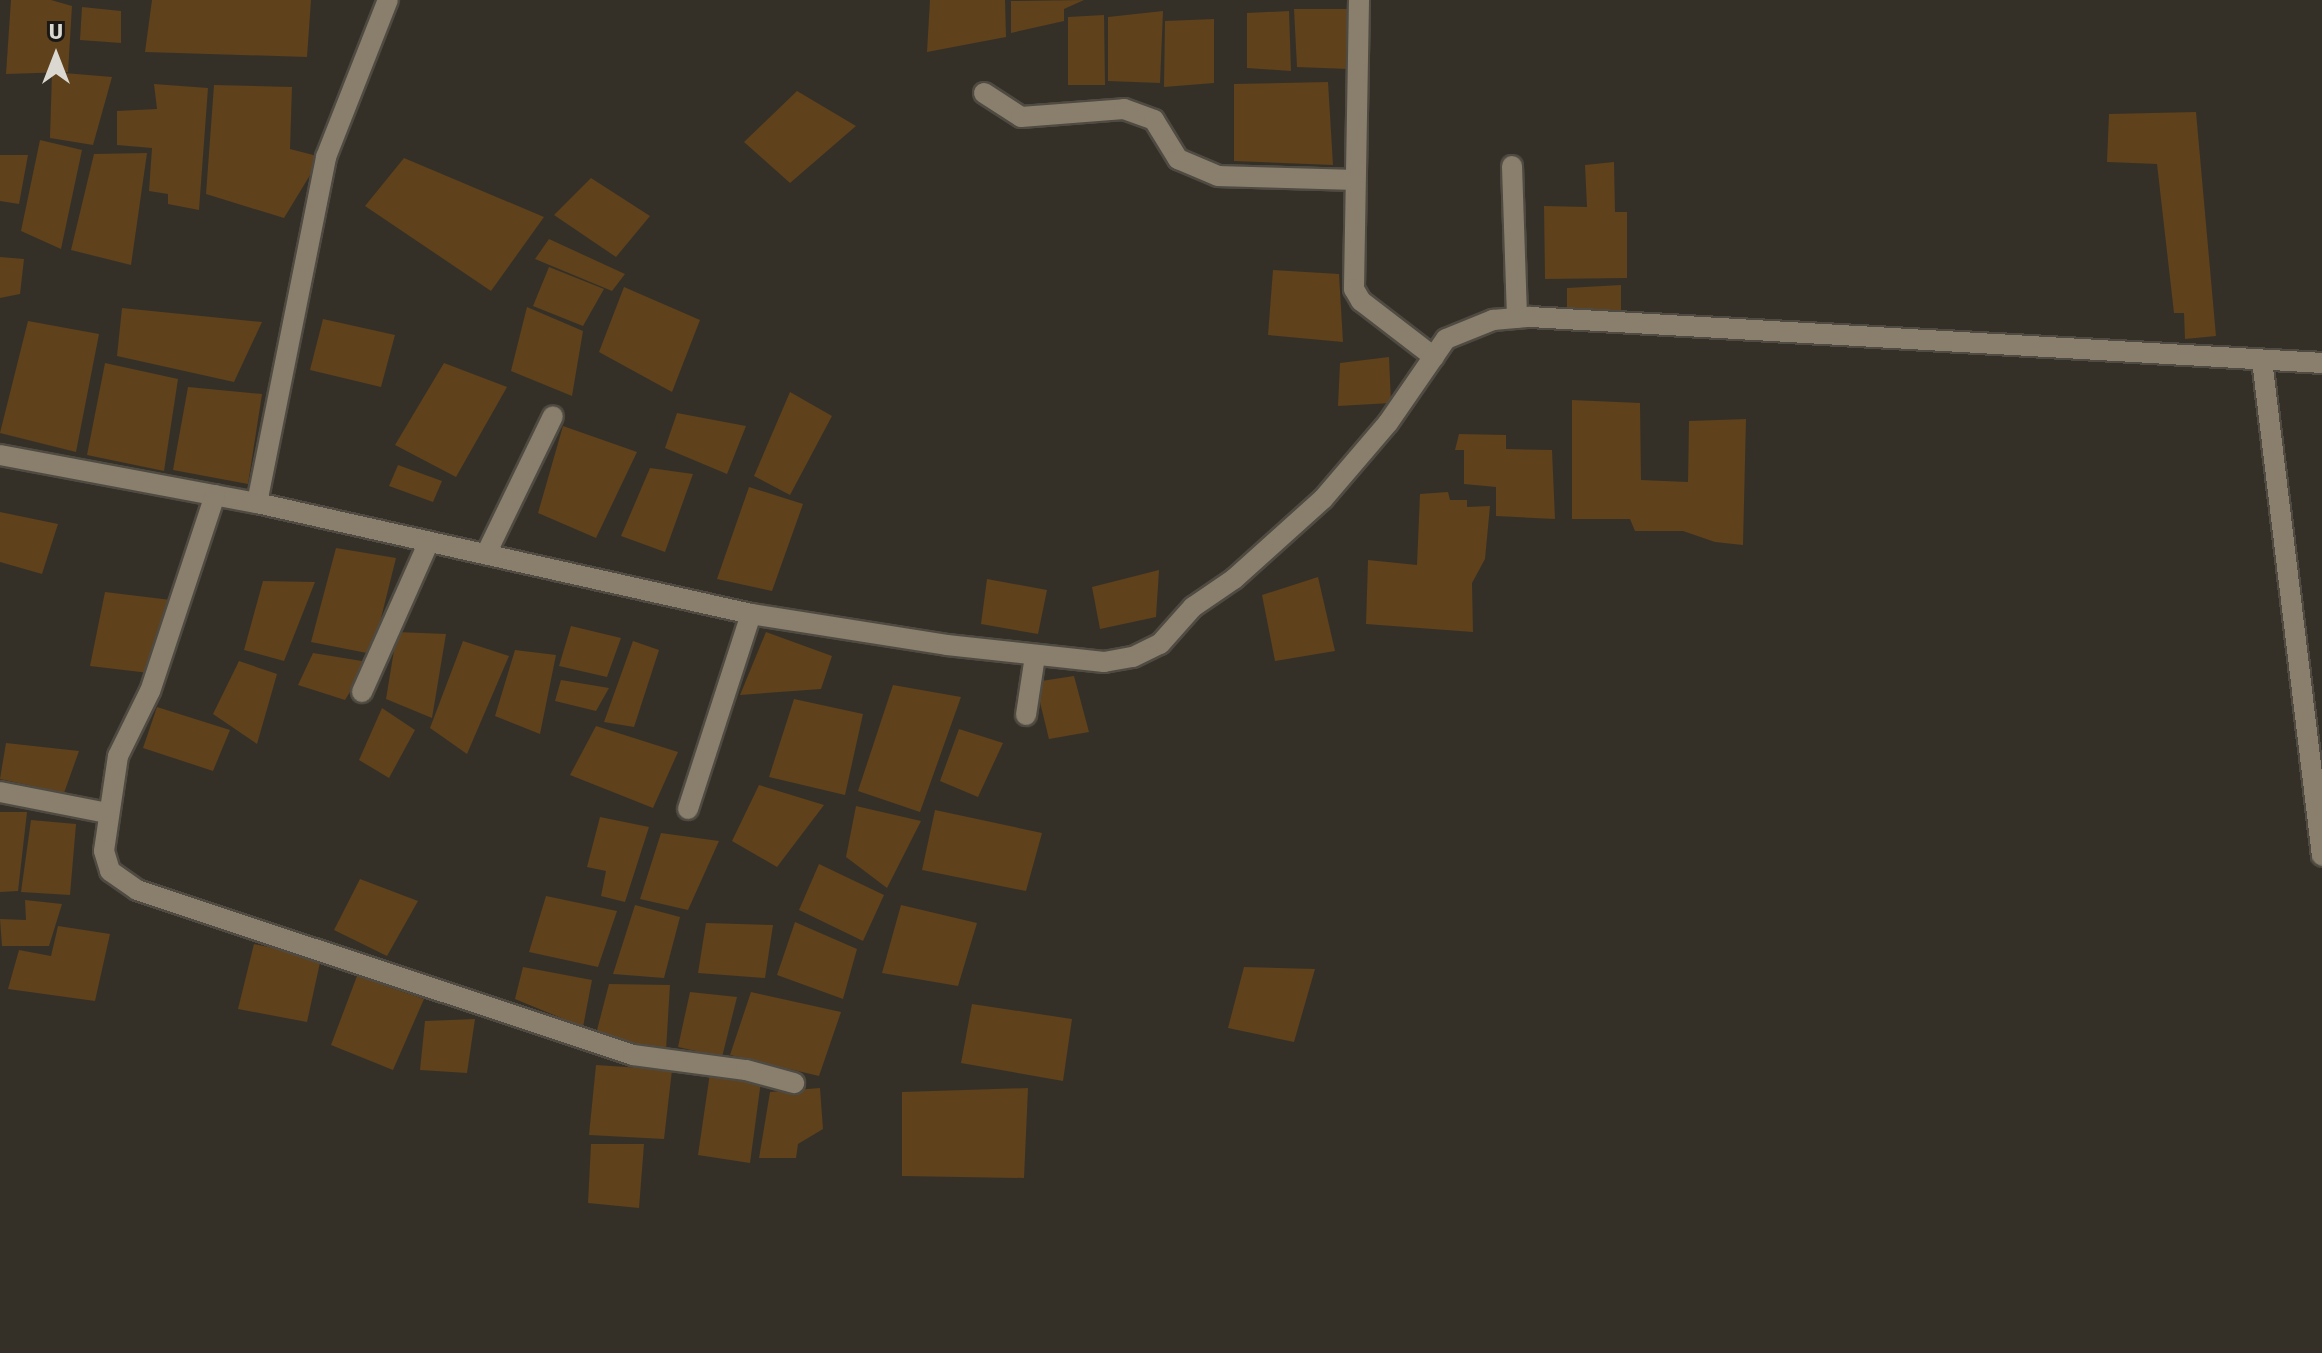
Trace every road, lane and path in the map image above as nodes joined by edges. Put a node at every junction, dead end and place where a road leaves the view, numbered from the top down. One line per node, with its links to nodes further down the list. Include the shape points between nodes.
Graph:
1 (388, 0): 13 (street, via 326,157)
2 (1359, 0): 5 (street)
3 (984, 93): 5 (street, via 1021,117 1124,109 1154,120 1178,159 1218,176)
4 (1512, 166): 6 (street)
5 (1355, 180): 7 (street, via 1354,289 1361,301)
6 (1517, 318): 7 (street, via 1461,329); 8 (street)
7 (1434, 357): 17 (street, via 1388,423 1323,499 1234,579 1193,607 1160,644 1133,657 1104,662)
8 (2262, 360): 9 (street); 23 (street)
9 (2322, 363)
10 (553, 416): 15 (street)
11 (0, 455): 12 (street)
12 (215, 495): 13 (street); 22 (street, via 150,691 118,756)
13 (257, 503): 14 (street)
14 (428, 544): 15 (street); 18 (street)
15 (486, 554): 16 (street)
16 (751, 614): 17 (street); 21 (street)
17 (1035, 656): 19 (street)
18 (362, 692)
19 (1026, 715)
20 (0, 792): 22 (street)
21 (688, 809)
22 (107, 813): 24 (street, via 104,851 110,871 137,890 633,1055 746,1070)
23 (2322, 855)
24 (794, 1083)

